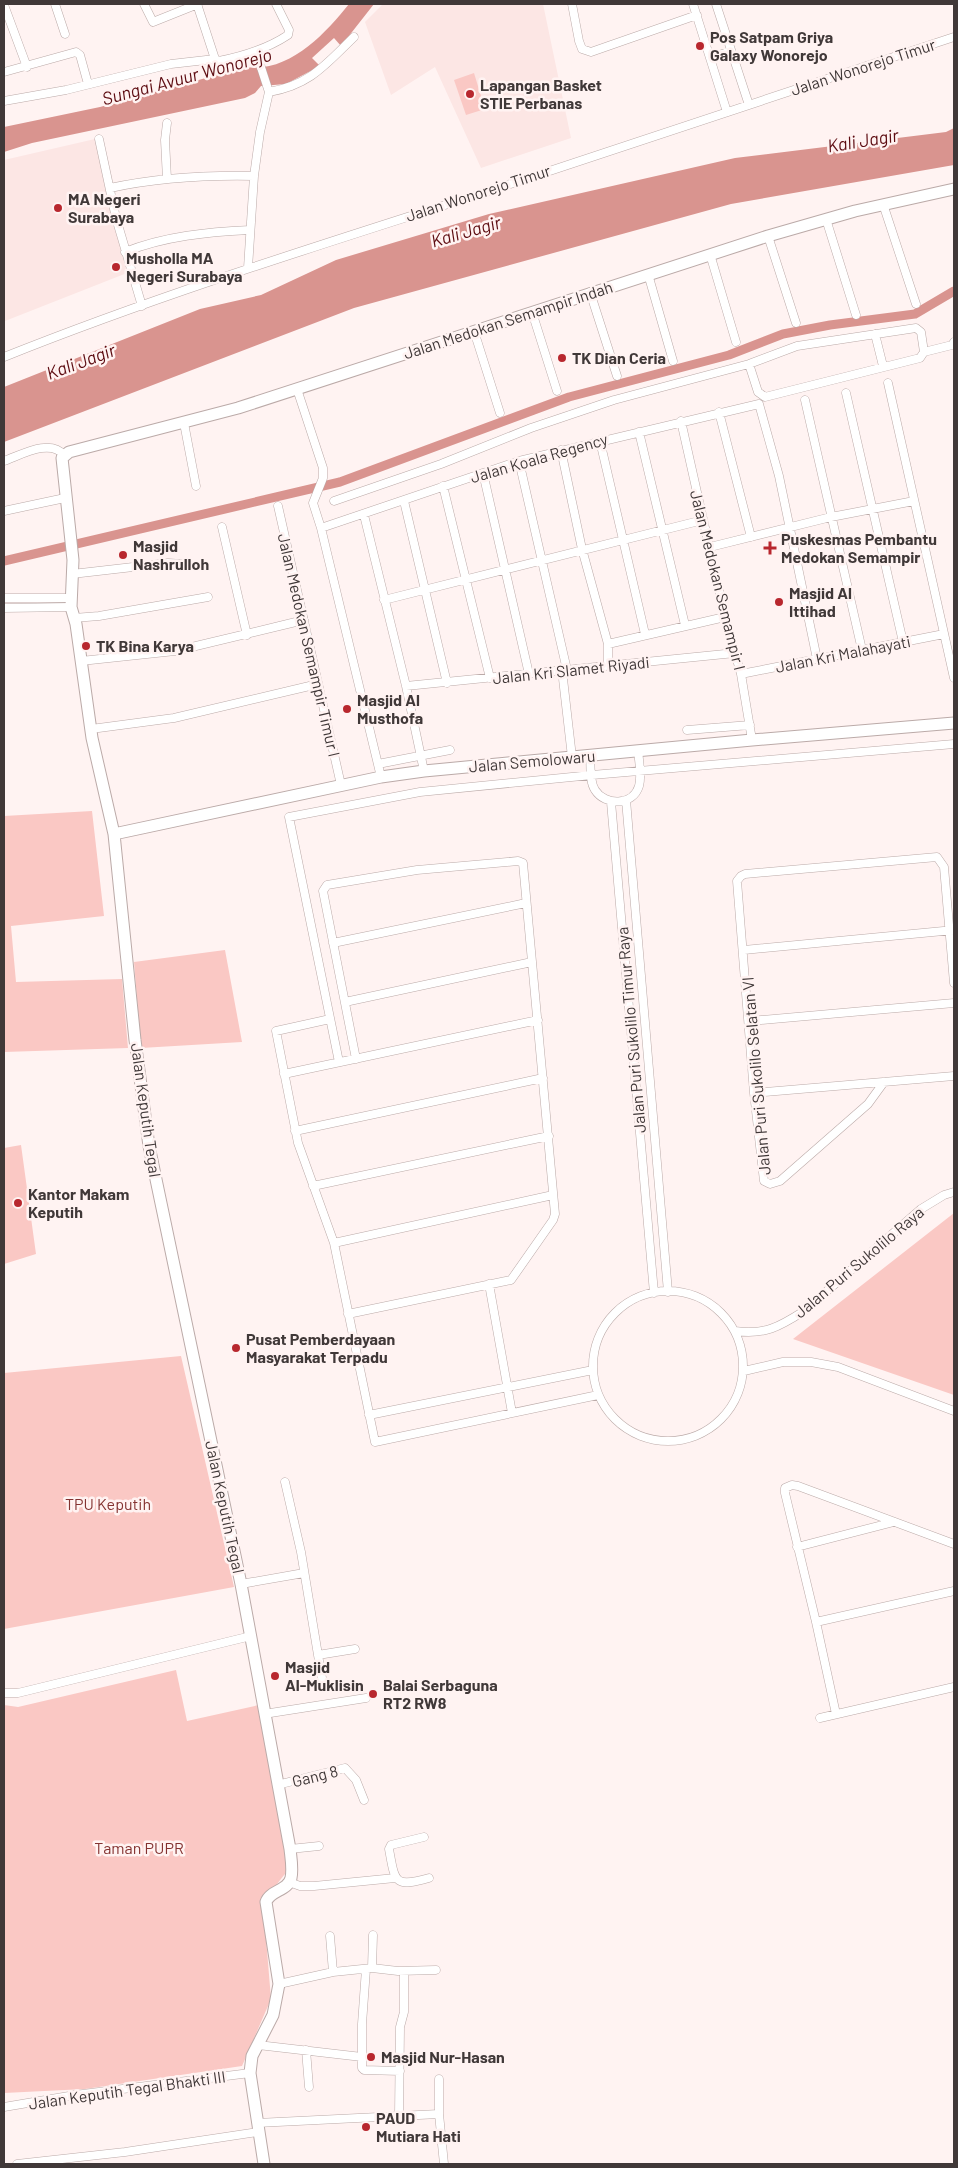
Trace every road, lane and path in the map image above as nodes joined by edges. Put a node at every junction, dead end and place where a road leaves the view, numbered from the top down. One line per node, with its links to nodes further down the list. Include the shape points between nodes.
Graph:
1 (56, 4): 10 (street)
2 (144, 4): 3 (street, via 152,22)
3 (198, 4): 16 (street)
4 (276, 4): 14 (street, via 289,33 279,42)
5 (572, 4): 9 (street, via 582,49 592,52)
6 (693, 4): 9 (street)
7 (718, 4): 13 (street)
8 (4, 5): 17 (street)
9 (696, 15): 15 (street)
10 (65, 34)
11 (354, 37): 20 (street, via 318,72 299,84)
12 (954, 37): 22 (street, Jalan Wonorejo Timur)
13 (731, 51): 15 (street); 22 (street)
14 (256, 52): 16 (street); 20 (street)
15 (710, 58): 23 (street)
16 (216, 60): 19 (street, via 171,64)
17 (27, 67): 18 (street); 19 (street, via 76,52 80,55)
18 (4, 72)
19 (88, 84): 21 (street)
20 (269, 89): 26 (street)
21 (4, 101)
22 (749, 105): 23 (street, Jalan Wonorejo Timur)
23 (727, 112): 36 (street, Jalan Wonorejo Timur)
24 (166, 122): 27 (street)
25 (99, 139): 28 (street)
26 (254, 176): 27 (street); 32 (street)
27 (167, 179): 28 (street)
28 (110, 188): 34 (street)
29 (954, 189): 30 (main road, Jalan Medokan Semampir Indah)
30 (883, 204): 31 (main road, Jalan Medokan Semampir Indah); 39 (street)
31 (826, 220): 33 (main road, Jalan Medokan Semampir Indah); 42 (street)
32 (250, 230): 34 (street, via 177,237); 36 (street)
33 (768, 236): 35 (main road, Jalan Medokan Semampir Indah); 43 (street)
34 (125, 252): 40 (street)
35 (710, 254): 37 (main road, Jalan Medokan Semampir Indah); 46 (street)
36 (248, 268): 40 (street, Jalan Wonorejo Timur)
37 (648, 274): 38 (main road, Jalan Medokan Semampir Indah); 51 (street)
38 (590, 292): 41 (main road, Jalan Medokan Semampir Indah); 54 (street)
39 (916, 304)
40 (142, 306): 50 (street, Jalan Wonorejo Timur)
41 (532, 312): 44 (main road, Jalan Medokan Semampir Indah); 57 (street)
42 (856, 315)
43 (796, 323)
44 (474, 331): 56 (main road, Jalan Medokan Semampir Indah); 61 (street)
45 (875, 334): 48 (street, via 916,328 921,332); 52 (street, via 797,346); 53 (street)
46 (736, 342)
47 (953, 344): 48 (street); 49 (street)
48 (924, 354): 53 (street)
49 (954, 354)
50 (4, 357)
51 (674, 361)
52 (749, 364): 53 (street, via 758,392 765,397); 75 (street, via 614,400)
53 (883, 366)
54 (617, 376)
55 (888, 383): 74 (street)
56 (297, 389): 63 (main road, Jalan Medokan Semampir Indah); 85 (street, via 323,468 323,478 314,498)
57 (557, 391)
58 (846, 392): 78 (street)
59 (805, 400): 81 (street)
60 (719, 412): 62 (street, Jalan Koala Regency); 84 (street, Jalan Koala Regency, via 760,405); 87 (street)
61 (500, 413)
62 (681, 421): 64 (street, Jalan Koala Regency); 82 (street, Jalan Medokan Semampir I)
63 (184, 423): 67 (main road, Jalan Medokan Semampir Indah); 71 (street)
64 (639, 432): 65 (street, Jalan Koala Regency); 86 (street)
65 (600, 441): 66 (street, Jalan Koala Regency); 88 (street)
66 (561, 450): 69 (street, Jalan Koala Regency); 90 (street)
67 (64, 455): 68 (street, via 58,449 46,447); 73 (main road, Jalan Keputih Tegal)
68 (4, 460)
69 (519, 461): 70 (street, Jalan Koala Regency); 91 (street)
70 (483, 473): 72 (street, Jalan Koala Regency); 93 (street)
71 (196, 486)
72 (443, 486): 76 (street, Jalan Koala Regency); 95 (street)
73 (65, 498): 79 (street); 94 (main road, Jalan Keputih Tegal)
74 (914, 500): 78 (street); 106 (street)
75 (334, 501)
76 (404, 501): 80 (street, Jalan Koala Regency); 96 (street)
77 (278, 506): 103 (street, Jalan Medokan Semampir Timur I)
78 (872, 510): 81 (street); 108 (street)
79 (4, 511)
80 (364, 514): 85 (street, Jalan Koala Regency); 99 (street)
81 (831, 518): 84 (street); 110 (street)
82 (703, 520): 86 (street); 89 (street, Jalan Medokan Semampir I)
83 (222, 527): 107 (street)
84 (789, 527): 87 (street); 112 (street)
85 (321, 528): 134 (street)
86 (662, 531): 88 (street); 104 (street)
87 (751, 537): 89 (street)
88 (622, 540): 90 (street); 105 (street)
89 (710, 547): 102 (street, Jalan Medokan Semampir I)
90 (582, 549): 91 (street); 109 (street)
91 (543, 560): 93 (street); 115 (street)
92 (183, 564): 94 (street)
93 (505, 569): 95 (street); 116 (street)
94 (72, 574): 101 (main road, Jalan Keputih Tegal)
95 (465, 578): 96 (street); 118 (street)
96 (424, 590): 99 (street); 120 (street)
97 (208, 597): 101 (street, via 99,616)
98 (4, 598): 101 (street)
99 (384, 600): 122 (street)
100 (4, 608): 101 (street)
101 (72, 608): 113 (main road, Jalan Keputih Tegal)
102 (725, 617): 104 (street); 111 (street, Jalan Medokan Semampir I)
103 (304, 620): 107 (street); 121 (street, Jalan Medokan Semampir Timur I)
104 (685, 625): 105 (street)
105 (645, 634): 109 (street)
106 (944, 634): 108 (street, Jalan Kri Malahayati); 119 (street)
107 (247, 635): 113 (street, via 175,651)
108 (902, 642): 110 (street, Jalan Kri Malahayati)
109 (608, 644): 114 (street)
110 (862, 650): 112 (street, Jalan Kri Malahayati)
111 (736, 653): 114 (street, Jalan Kri Slamet Riyadi); 117 (street, Jalan Medokan Semampir I)
112 (817, 659): 117 (street, Jalan Kri Malahayati)
113 (81, 661): 125 (main road, Jalan Keputih Tegal)
114 (608, 665): 115 (street, Jalan Kri Slamet Riyadi)
115 (565, 670): 116 (street, Jalan Kri Slamet Riyadi); 132 (street)
116 (530, 674): 118 (street, Jalan Kri Slamet Riyadi)
117 (741, 674): 124 (street, Jalan Medokan Semampir I)
118 (490, 678): 120 (street, Jalan Kri Slamet Riyadi)
119 (954, 678)
120 (447, 683): 122 (street, Jalan Kri Slamet Riyadi)
121 (318, 684): 125 (street, via 174,718); 139 (street, Jalan Medokan Semampir Timur I)
122 (406, 686): 131 (street)
123 (954, 723): 127 (main road, Jalan Semolowaru)
124 (750, 725): 126 (street); 127 (street, Jalan Medokan Semampir I)
125 (91, 729): 142 (main road, Jalan Keputih Tegal)
126 (687, 730)
127 (752, 740): 130 (main road, Jalan Semolowaru)
128 (954, 744): 135 (street)
129 (450, 750): 131 (street)
130 (638, 754): 133 (main road, Jalan Semolowaru); 135 (street)
131 (421, 755): 134 (street); 136 (street)
132 (572, 757): 133 (main road, Jalan Semolowaru); 136 (main road, Jalan Semolowaru)
133 (590, 757): 137 (street)
134 (378, 764): 138 (street)
135 (639, 770): 137 (street); 140 (street, via 639,787)
136 (424, 771): 138 (main road, Jalan Semolowaru)
137 (591, 774): 141 (street, via 595,790); 151 (street, via 420,792 289,817)
138 (381, 777): 139 (main road, Jalan Semolowaru)
139 (341, 785): 142 (main road, Jalan Semolowaru)
140 (626, 800): 141 (street); 155 (street, Jalan Puri Sukolilo Timur Raya)
141 (611, 802): 154 (street, Jalan Puri Sukolilo Timur Raya)
142 (114, 834): 186 (main road, Jalan Keputih Tegal, via 148,1142)
143 (526, 903): 145 (street); 145 (street, via 523,863 518,861 418,870 327,885 323,891); 147 (street)
144 (952, 930): 146 (street); 146 (street, Jalan Puri Sukolilo Selatan VI, via 944,867 938,857 745,874 737,882); 148 (street)
145 (333, 943): 149 (street)
146 (744, 950): 153 (street, Jalan Puri Sukolilo Selatan VI)
147 (532, 962): 149 (street); 152 (street)
148 (954, 983)
149 (345, 1002): 156 (street)
150 (954, 1003): 153 (street)
151 (330, 1019): 157 (street); 158 (street, via 276,1031)
152 (538, 1020): 156 (street); 160 (street)
153 (750, 1021): 162 (street, Jalan Puri Sukolilo Selatan VI)
154 (630, 1026): 155 (street); 171 (street, Jalan Puri Sukolilo Timur Raya)
155 (645, 1026): 170 (street, Jalan Puri Sukolilo Timur Raya)
156 (356, 1059): 157 (street)
157 (339, 1062): 158 (street)
158 (284, 1074): 163 (street)
159 (954, 1076): 161 (street)
160 (544, 1078): 163 (street); 164 (street)
161 (884, 1082): 162 (street); 162 (street, Jalan Puri Sukolilo Selatan VI, via 868,1104 780,1181 770,1184 763,1178)
162 (754, 1093)
163 (296, 1131): 165 (street)
164 (549, 1136): 165 (street); 167 (street)
165 (314, 1186): 168 (street)
166 (954, 1192): 173 (street, Jalan Puri Sukolilo Raya, via 921,1209 804,1311 785,1323 765,1332)
167 (553, 1195): 168 (street); 169 (street, via 554,1220 511,1280)
168 (334, 1243): 172 (street)
169 (489, 1284): 172 (street); 176 (street)
170 (668, 1292): 171 (street); 173 (street, via 688,1294 707,1302)
171 (654, 1293): 174 (street, via 629,1303 609,1321 597,1344)
172 (348, 1314): 180 (street)
173 (734, 1330): 175 (street, via 742,1350)
174 (593, 1370): 176 (street); 177 (street)
175 (744, 1371): 177 (street, via 734,1403 724,1417 697,1436 680,1440 655,1440 631,1432 606,1410); 178 (street, via 783,1362 829,1365)
176 (507, 1388): 179 (street); 180 (street)
177 (598, 1395): 179 (street)
178 (954, 1411)
179 (512, 1413): 180 (street, via 375,1442)
180 (369, 1415)
181 (285, 1482): 185 (street)
182 (894, 1522): 183 (street); 184 (street); 184 (street, via 798,1486 787,1487)
183 (954, 1544)
184 (797, 1547): 188 (street)
185 (304, 1573): 186 (street); 191 (street)
186 (241, 1584): 189 (main road, Jalan Keputih Tegal)
187 (954, 1591): 188 (street)
188 (816, 1622): 197 (street)
189 (251, 1636): 194 (street); 196 (main road, Jalan Keputih Tegal)
190 (355, 1649): 191 (street)
191 (318, 1655): 192 (street)
192 (322, 1678)
193 (954, 1687): 197 (street)
194 (4, 1694)
195 (366, 1698): 196 (street)
196 (264, 1714): 199 (main road, Jalan Keputih Tegal)
197 (836, 1714): 198 (street)
198 (820, 1718)
199 (277, 1785): 200 (street, Gang 8, via 345,1768 356,1780); 203 (main road, Jalan Keputih Tegal)
200 (364, 1800)
201 (424, 1837): 204 (street, via 389,1847)
202 (318, 1846): 203 (street)
203 (290, 1849): 206 (main road, Jalan Keputih Tegal, via 292,1877)
204 (395, 1878): 205 (street, via 408,1884); 206 (street, via 314,1886)
205 (429, 1878)
206 (289, 1882): 213 (main road, via 266,1902)
207 (373, 1935): 209 (street)
208 (330, 1936): 212 (street)
209 (369, 1968): 211 (street); 212 (street); 216 (street, via 362,2010)
210 (436, 1970): 211 (street)
211 (404, 1971): 217 (street)
212 (333, 1972): 213 (street)
213 (279, 1984): 214 (main road, via 273,2015)
214 (258, 2045): 215 (street); 218 (main road, via 252,2056)
215 (306, 2050): 216 (street); 220 (street)
216 (362, 2057): 217 (street, via 364,2070)
217 (400, 2071): 223 (street)
218 (250, 2073): 221 (street, Jalan Keputih Tegal Bhakti III, via 75,2095); 224 (main road)
219 (439, 2079): 222 (street)
220 (309, 2087)
221 (4, 2108)
222 (439, 2114): 223 (street); 227 (street)
223 (399, 2117): 224 (street)
224 (258, 2128): 225 (street, via 125,2152); 226 (main road)
225 (17, 2164)
226 (264, 2164)
227 (444, 2164)

